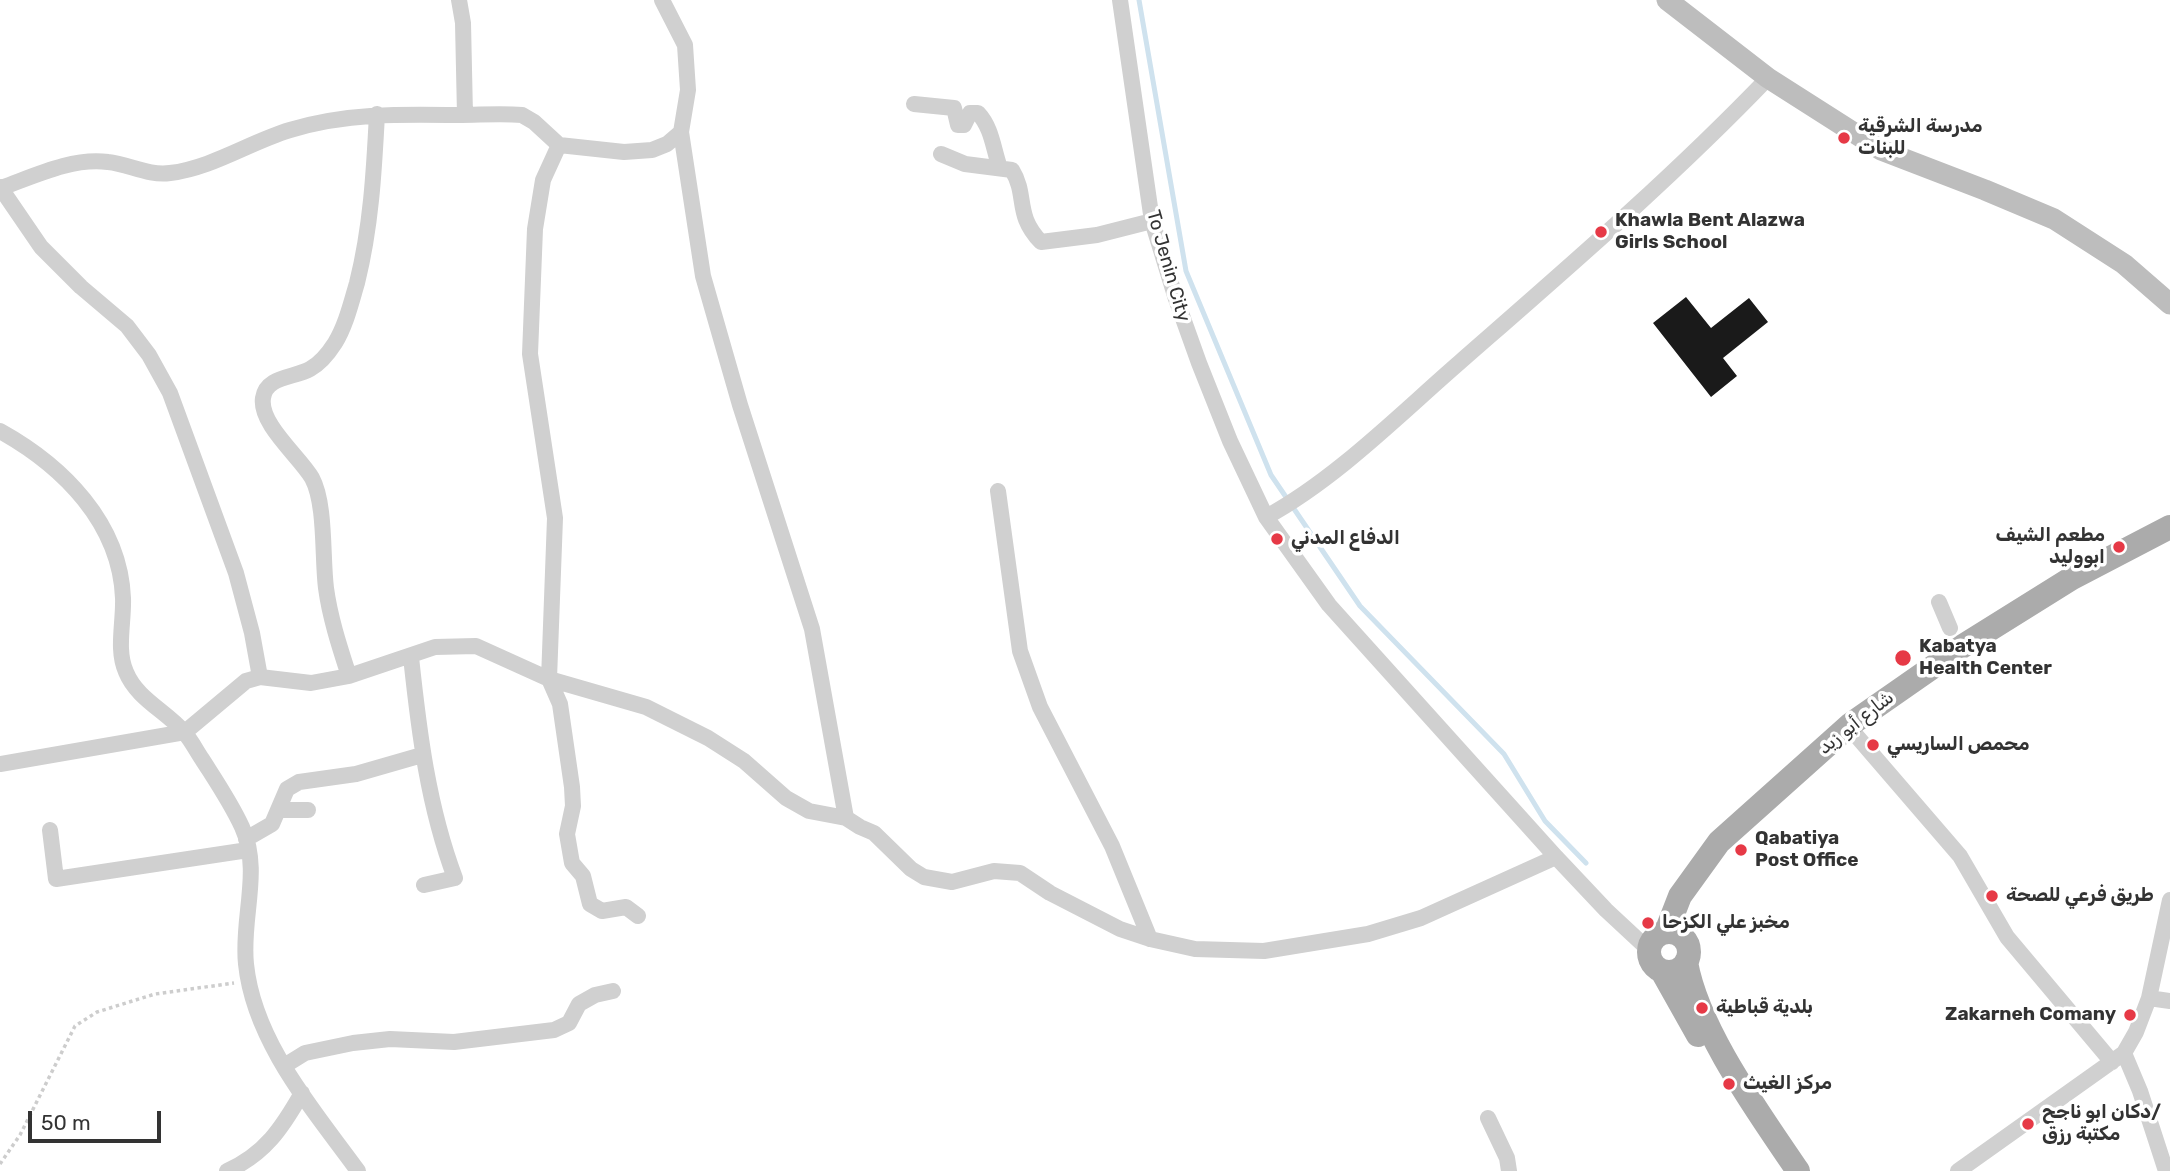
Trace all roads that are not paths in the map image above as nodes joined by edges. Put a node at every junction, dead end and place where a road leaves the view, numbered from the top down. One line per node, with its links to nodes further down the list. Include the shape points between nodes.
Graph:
1 (459, 0): 8 (street)
2 (662, 0): 9 (street, via 685,45 688,90)
3 (1120, 0): 14 (street, To Jenin City)
4 (1667, 0): 5 (street)
5 (1768, 78): 15 (street, via 1881,150 2053,219 2124,264); 18 (street, via 1699,149 1378,434 1298,500)
6 (914, 104): 12 (street, via 954,108 958,125 964,125 970,113 978,113 989,125)
7 (377, 114): 8 (street); 13 (street, via 288,131 190,170 148,173 109,162 87,162); 23 (street, via 366,245 350,309 326,357 309,370 276,380 262,401 265,415 313,479 321,505 327,592)
8 (465, 115): 10 (street, via 522,115)
9 (681, 132): 10 (street, via 652,150 624,152); 32 (street, via 703,276 812,629)
10 (559, 145): 25 (street, via 543,180 535,229 530,354 555,518)
11 (941, 154): 12 (street, via 965,164)
12 (1000, 168): 14 (street, via 1012,170 1017,178 1023,217 1041,242 1097,235)
13 (0, 187): 24 (street, via 41,247 127,326 170,393 236,573)
14 (1152, 221): 18 (street, To Jenin City, via 1199,363)
15 (2170, 304)
16 (0, 431): 27 (street, via 70,484 106,530 121,574 125,671 148,701)
17 (998, 491): 40 (street, via 1020,651 1040,706 1112,846)
18 (1266, 517): 35 (street, To Jenin City, via 1329,605)
19 (2170, 527): 26 (main road, شارع أبو زيد, via 2072,578)
20 (1939, 602): 21 (street)
21 (1950, 628)
22 (411, 657): 23 (street); 25 (street, via 435,647 476,646); 28 (street)
23 (349, 676): 24 (street, via 311,683)
24 (260, 677): 27 (street, via 246,681)
25 (549, 680): 32 (street, via 646,707 717,743 809,811); 38 (street, via 560,704 572,788 567,834 572,863 583,877 590,904 602,911 626,907)
26 (1848, 726): 39 (main road, شارع أبو زيد, via 1719,842 1680,896); 47 (street, via 1961,856 2007,937)
27 (185, 733): 29 (street); 34 (street, via 231,805)
28 (422, 755): 30 (street, via 356,774 299,782 287,789); 36 (street, via 442,845 455,878)
29 (0, 764)
30 (279, 810): 31 (street); 34 (street, via 272,824)
31 (308, 810)
32 (846, 818): 40 (street, via 874,833 924,877 952,883 994,871 1020,873 1120,929)
33 (50, 830): 34 (street, via 57,879)
34 (247, 844): 48 (street, via 251,897 245,933 248,981 260,1021)
35 (1556, 857): 40 (street, via 1421,918 1368,934 1264,951 1195,949); 41 (street, To Jenin City)
36 (424, 885)
37 (2170, 900): 45 (street)
38 (638, 916)
39 (1666, 932): 41 (main road, via 1655,938); 42 (main road, via 1684,939 1689,951)
40 (1150, 939)
41 (1649, 950): 43 (main road, via 1652,963)
42 (1686, 962): 43 (main road, via 1675,972); 55 (main road, via 1703,1014)
43 (1662, 971): 54 (main road)
44 (613, 991): 48 (street, via 579,1004 569,1023 554,1030 454,1042 390,1039 353,1043 305,1053)
45 (2149, 998): 46 (street); 47 (street, via 2136,1032)
46 (2170, 1001)
47 (2118, 1057): 56 (street); 57 (street, via 2140,1091)
48 (284, 1066): 49 (street)
49 (302, 1093): 51 (street, via 265,1147); 52 (street)
50 (1488, 1118): 53 (street)
51 (227, 1171)
52 (358, 1171)
53 (1509, 1171)
54 (1783, 1171)
55 (1798, 1171)
56 (1958, 1171)
57 (2166, 1171)

